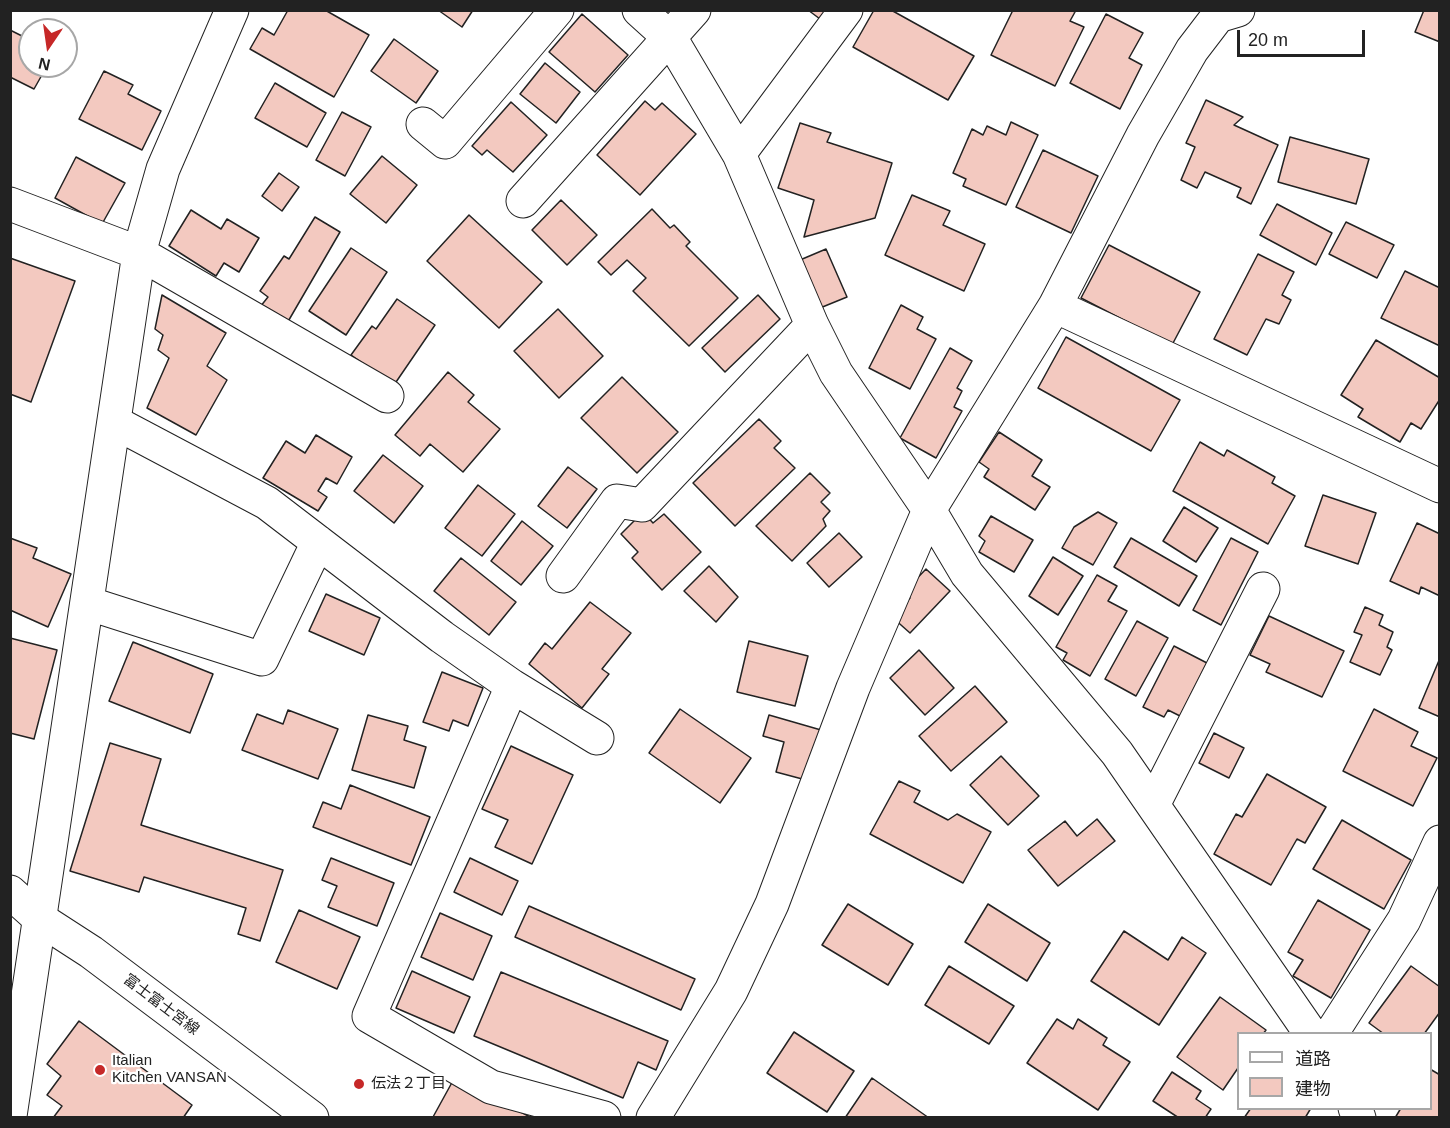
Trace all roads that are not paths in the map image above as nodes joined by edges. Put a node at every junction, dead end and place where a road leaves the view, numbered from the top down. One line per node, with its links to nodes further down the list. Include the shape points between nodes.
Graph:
1 (232, 10): 12 (street, via 163,169)
2 (557, 10): 8 (street, via 445,142)
3 (639, 10): 7 (street)
4 (694, 10): 7 (street)
5 (846, 10): 9 (street)
6 (1221, 12): 13 (street, via 1192,50 1143,135)
7 (670, 39): 9 (street); 10 (street)
8 (423, 124)
9 (739, 154): 14 (street)
10 (523, 201)
11 (10, 204): 12 (street)
12 (139, 253): 15 (street); 16 (street)
13 (1055, 306): 17 (street); 18 (street)
14 (812, 325): 18 (street, via 836,373); 20 (street, via 642,505 617,501)
15 (387, 396)
16 (114, 422): 19 (street, via 267,503); 22 (street)
17 (1429, 481)
18 (929, 510): 25 (street, via 967,574 1117,753); 34 (street, via 853,688 772,904 731,991)
19 (318, 542): 22 (street, via 262,658); 23 (street)
20 (563, 576)
21 (1263, 589): 25 (street)
22 (87, 603): 28 (street)
23 (512, 686): 24 (street); 33 (street, via 369,1016 491,1087)
24 (597, 738)
25 (1154, 805): 29 (street)
26 (1440, 842): 30 (street, via 1404,920)
27 (12, 894): 28 (street, 富士富士宮線)
28 (40, 919): 31 (street); 32 (street, 富士富士宮線, via 91,952)
29 (1310, 1032)
30 (1331, 1032)
31 (10, 1116)
32 (312, 1118)
33 (604, 1118)
34 (653, 1118)

